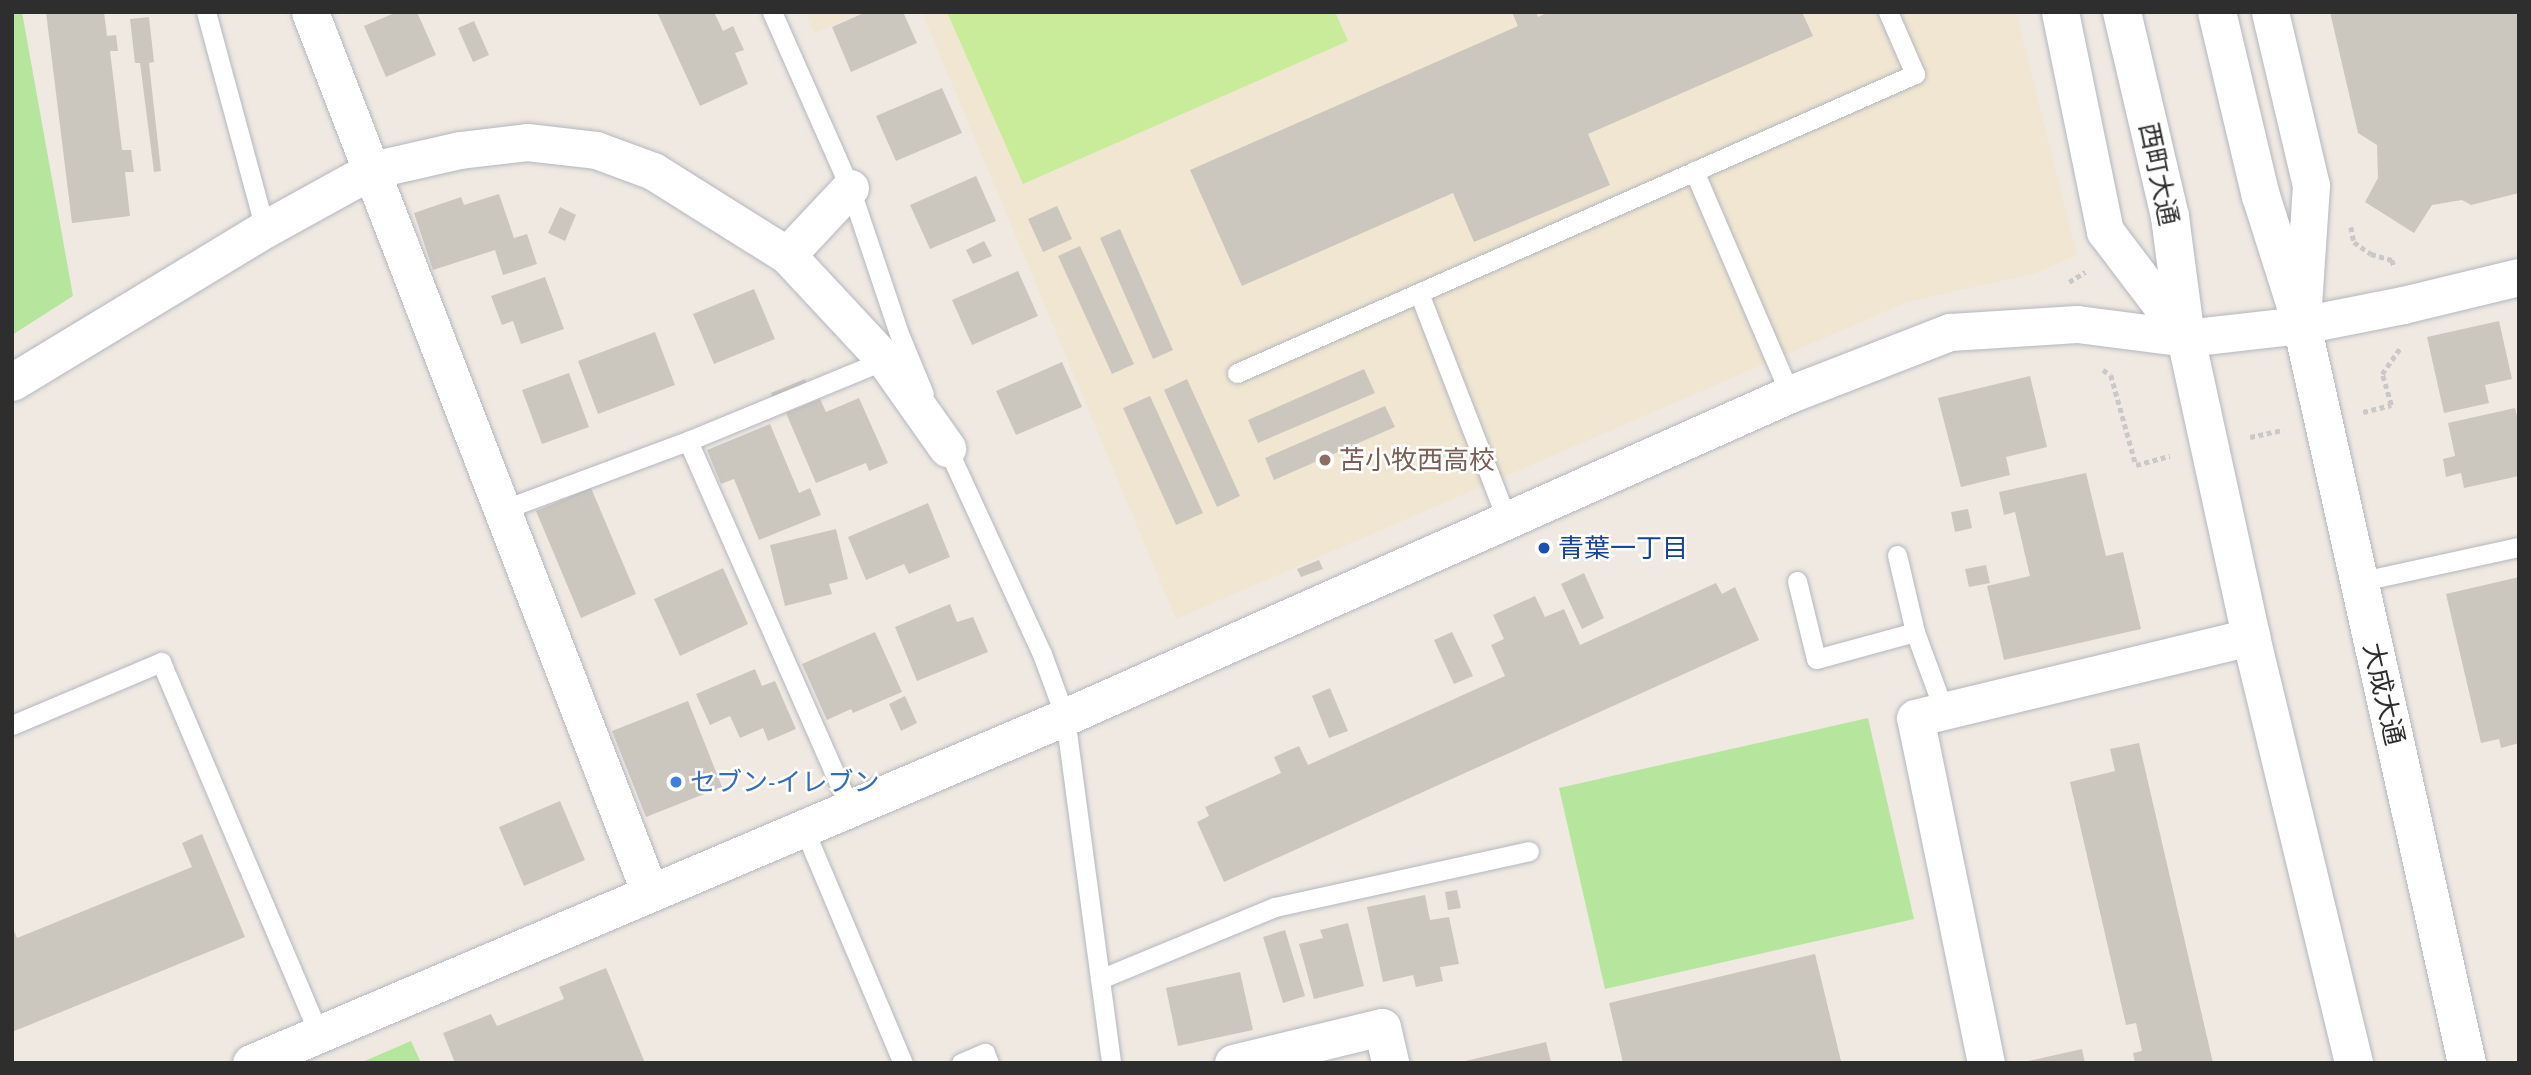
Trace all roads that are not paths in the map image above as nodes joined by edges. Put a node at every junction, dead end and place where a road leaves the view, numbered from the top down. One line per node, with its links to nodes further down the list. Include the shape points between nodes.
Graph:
1 (206, 12): 12 (lane)
2 (310, 12): 9 (street)
3 (772, 12): 11 (lane)
4 (1888, 12): 10 (lane, via 1915,74)
5 (2060, 12): 17 (street, via 2105,231)
6 (2122, 12): 17 (street, 西町大通, via 2169,217)
7 (2217, 12): 16 (street, via 2261,196)
8 (2270, 12): 16 (street, via 2311,185)
9 (372, 170): 12 (street); 13 (street, via 460,150 527,142 596,150 653,171); 24 (street)
10 (1694, 171): 15 (lane); 21 (lane)
11 (850, 188): 13 (street); 23 (lane, via 898,331)
12 (265, 229): 20 (street)
13 (787, 255): 18 (street)
14 (2519, 277): 16 (street)
15 (1419, 293): 19 (lane); 25 (lane)
16 (2302, 325): 17 (street); 29 (street, 大成大通)
17 (2186, 338): 21 (street, via 2077,324 1950,332); 31 (street)
18 (885, 360): 22 (lane); 23 (street)
19 (1237, 373)
20 (12, 382)
21 (1790, 394): 25 (street)
22 (688, 441): 24 (lane); 35 (lane)
23 (947, 448): 33 (lane, via 1042,654)
24 (502, 510): 38 (street)
25 (1508, 522): 33 (street)
26 (2519, 547): 29 (lane)
27 (1897, 555): 30 (lane)
28 (1797, 581): 30 (lane, via 1816,659)
29 (2358, 582): 50 (street, 大成大通)
30 (1915, 632): 32 (lane)
31 (2251, 636): 32 (street); 49 (street)
32 (1944, 711): 48 (street, via 1915,719)
33 (1065, 717): 35 (street); 39 (lane)
34 (12, 725): 40 (lane, via 161,662)
35 (851, 810): 36 (street)
36 (804, 829): 38 (street); 42 (lane)
37 (1529, 851): 39 (lane, via 1275,907)
38 (650, 893): 40 (street)
39 (1100, 979): 45 (lane)
40 (319, 1034): 41 (street)
41 (251, 1063)
42 (903, 1063)
43 (961, 1063): 44 (lane, via 985,1053)
44 (989, 1063)
45 (1111, 1063)
46 (1233, 1063): 47 (street, via 1382,1027)
47 (1390, 1063)
48 (1986, 1063)
49 (2354, 1063)
50 (2467, 1063)

